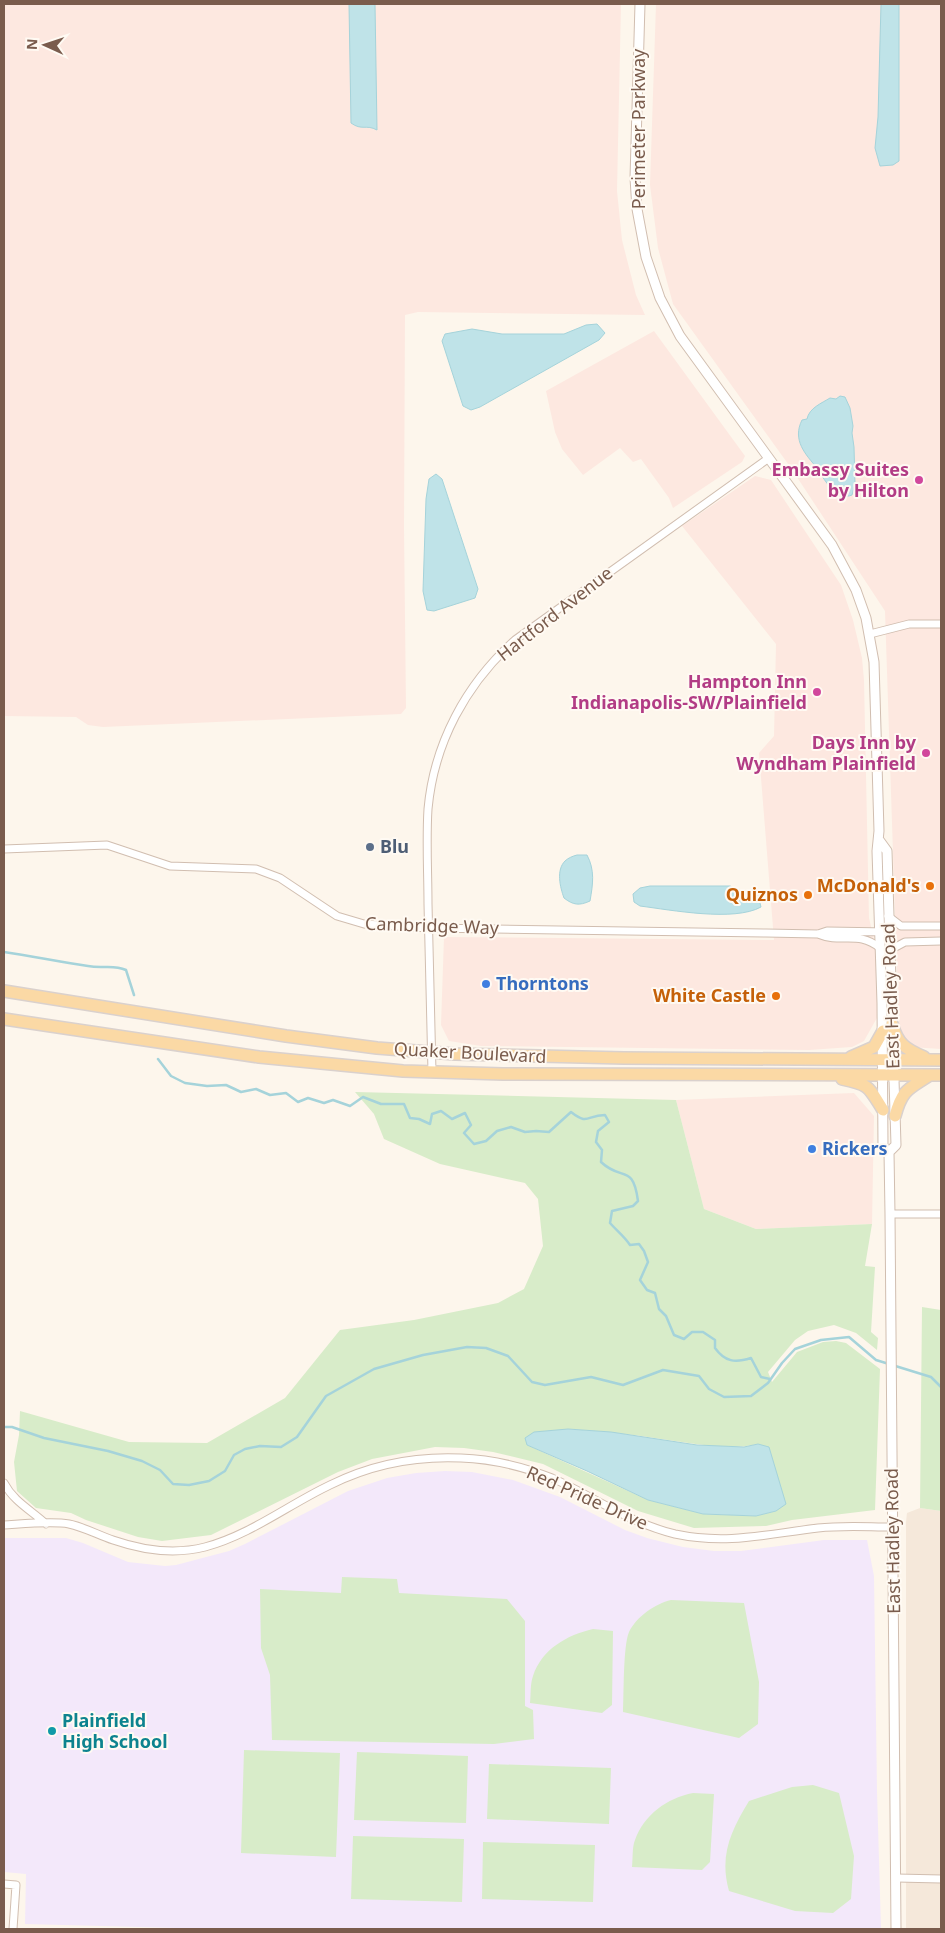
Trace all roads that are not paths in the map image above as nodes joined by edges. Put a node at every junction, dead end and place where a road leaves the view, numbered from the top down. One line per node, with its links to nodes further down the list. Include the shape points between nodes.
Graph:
1 (640, 4): 2 (street, Perimeter Parkway, via 635,178 646,257 660,298 680,336)
2 (769, 458): 4 (street, East Hadley Road, via 832,545 856,590); 9 (street, Hartford Avenue, via 515,640 475,684 447,734 433,779 428,829)
3 (941, 624): 4 (street, via 909,624)
4 (870, 634): 5 (street, East Hadley Road, via 876,695)
5 (879, 840): 7 (street, East Hadley Road, via 887,851); 10 (street, East Hadley Road, via 877,851)
6 (4, 849): 9 (street, Cambridge Way, via 107,845 170,866 256,869 280,878 345,920)
7 (888, 916): 8 (street, via 901,926); 10 (street, East Hadley Road)
8 (941, 926)
9 (429, 928): 11 (street, Cambridge Way); 18 (street, Hartford Avenue)
10 (884, 932): 11 (street, Cambridge Way, via 827,931); 13 (street, East Hadley Road); 14 (street, East Hadley Road)
11 (818, 934): 13 (street, Cambridge Way, via 827,938 866,939)
12 (941, 941): 14 (street, via 905,942)
13 (880, 948): 17 (street, East Hadley Road)
14 (890, 950): 17 (street, East Hadley Road)
15 (4, 991): 18 (main road, Quaker Boulevard, via 278,1035)
16 (4, 1020): 22 (main road, Quaker Boulevard, via 259,1058)
17 (887, 1027): 19 (main road, via 874,1047); 20 (street, East Hadley Road); 21 (main road, via 900,1044 914,1053)
18 (432, 1052): 19 (main road, Quaker Boulevard, via 535,1057); 22 (street, Hartford Avenue)
19 (846, 1059): 20 (main road, Quaker Boulevard)
20 (888, 1059): 21 (main road, Quaker Boulevard); 24 (street, East Hadley Road)
21 (936, 1060)
22 (432, 1072): 23 (main road, Quaker Boulevard)
23 (815, 1074): 24 (main road, Quaker Boulevard); 26 (main road, via 863,1084 872,1090)
24 (888, 1074): 25 (main road, Quaker Boulevard); 26 (street, East Hadley Road); 27 (street, East Hadley Road)
25 (936, 1074): 27 (main road, via 905,1091 899,1099)
26 (883, 1110): 28 (street, East Hadley Road, via 884,1147)
27 (895, 1116): 28 (street, East Hadley Road, via 896,1145)
28 (889, 1152): 29 (street, East Hadley Road)
29 (890, 1214): 30 (street); 34 (street, East Hadley Road)
30 (941, 1214)
31 (4, 1483): 32 (street, via 16,1501)
32 (46, 1524): 33 (street, Red Pride Drive); 34 (street, Red Pride Drive, via 68,1524 113,1540 163,1552 188,1550 206,1547 240,1533 355,1473 427,1458 462,1458 509,1466 550,1478 624,1516 676,1534 726,1539 818,1528)
33 (4, 1525)
34 (893, 1527): 35 (street, East Hadley Road)
35 (897, 1878): 36 (street); 39 (street, East Hadley Road)
36 (941, 1879)
37 (4, 1884): 38 (street, via 16,1885)
38 (13, 1929)
39 (896, 1929)

